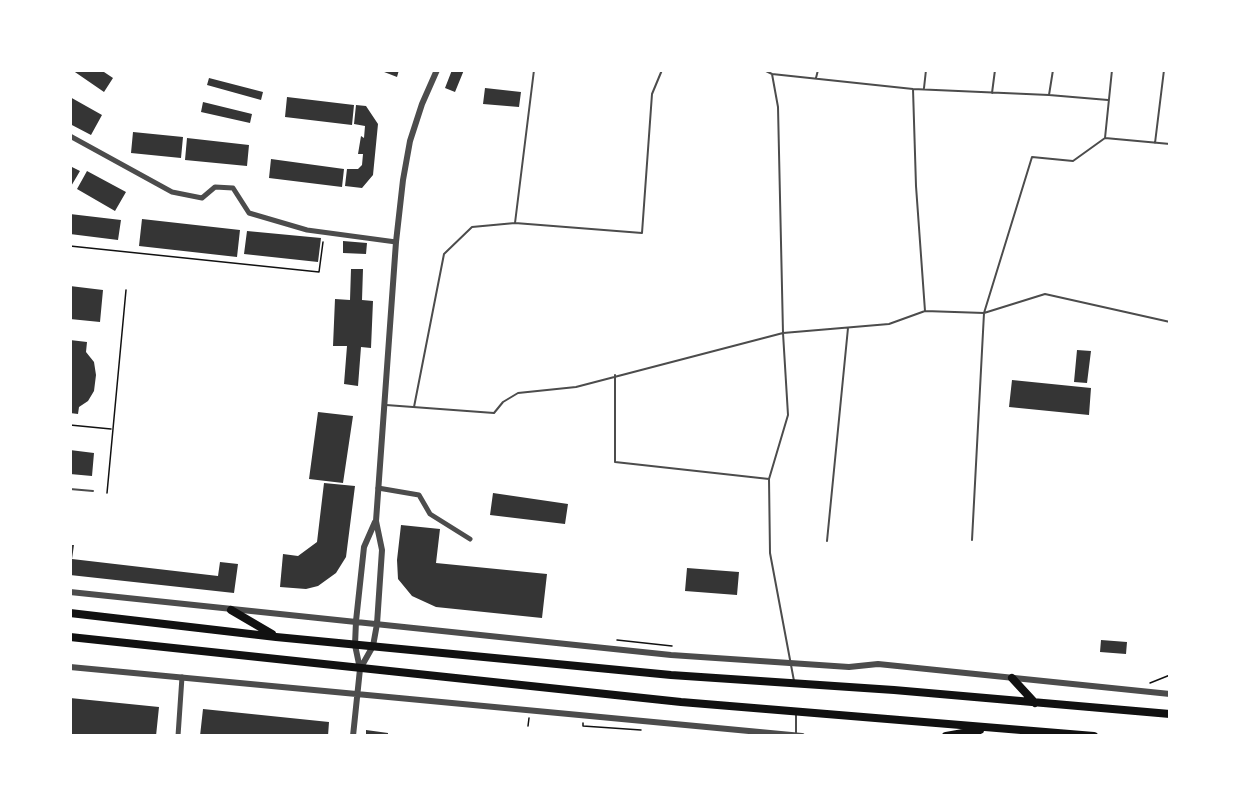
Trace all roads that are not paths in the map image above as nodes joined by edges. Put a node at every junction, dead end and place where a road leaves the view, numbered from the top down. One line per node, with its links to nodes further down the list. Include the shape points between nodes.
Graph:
1 (437, 70): 23 (street, via 410,141)
2 (534, 70): 22 (lane)
3 (662, 70): 22 (lane, via 652,94 642,233)
4 (764, 70): 11 (lane)
5 (818, 70): 12 (lane)
6 (926, 70): 13 (lane)
7 (995, 70): 15 (lane)
8 (1053, 70): 16 (lane)
9 (1112, 70): 17 (lane)
10 (1164, 70): 20 (lane)
11 (772, 74): 12 (lane); 28 (lane, via 778,107)
12 (816, 78): 14 (lane)
13 (924, 88): 14 (lane); 15 (lane)
14 (913, 89): 24 (lane)
15 (992, 93): 16 (lane)
16 (1050, 95): 17 (lane)
17 (1108, 100): 19 (lane)
18 (70, 136): 23 (street, via 172,192 202,198 214,187 233,188 249,213 323,233)
19 (1105, 138): 20 (lane); 25 (lane, via 1073,160 1032,157)
20 (1155, 143): 21 (lane)
21 (1170, 144)
22 (515, 223): 31 (lane, via 471,226 444,254)
23 (396, 242): 30 (street)
24 (925, 311): 25 (lane); 27 (lane, via 889,324)
25 (984, 313): 26 (lane, via 1045,294); 38 (lane)
26 (1170, 322)
27 (848, 328): 28 (lane); 39 (lane)
28 (783, 333): 29 (lane); 32 (lane, via 788,415)
29 (615, 375): 31 (lane, via 576,387 518,393 494,413); 32 (lane, via 615,462)
30 (386, 405): 31 (lane); 33 (street)
31 (414, 408)
32 (770, 479): 49 (lane, via 770,553)
33 (378, 488): 36 (street); 37 (street, via 419,495 430,514)
34 (70, 489): 35 (lane)
35 (93, 491)
36 (376, 521): 43 (street, via 364,547); 44 (street, via 382,550)
37 (470, 539)
38 (972, 540)
39 (827, 541)
40 (70, 592): 41 (street)
41 (231, 610): 43 (street); 46 (main road)
42 (70, 613): 46 (main road)
43 (356, 621): 44 (street); 47 (street)
44 (377, 624): 48 (street); 49 (street)
45 (70, 637): 51 (main road)
46 (276, 637): 47 (main road)
47 (355, 645): 48 (main road); 51 (street)
48 (373, 646): 51 (street); 54 (main road)
49 (790, 664): 53 (street, via 878,664); 54 (lane)
50 (70, 667): 52 (street)
51 (360, 669): 57 (street); 61 (main road)
52 (182, 677): 57 (street); 64 (street)
53 (1012, 678): 56 (street); 59 (main road)
54 (794, 683): 59 (main road)
55 (1170, 688): 56 (street)
56 (1157, 693): 58 (street)
57 (357, 694): 62 (street); 65 (street)
58 (1170, 694)
59 (1035, 703): 60 (main road)
60 (1168, 712)
61 (796, 713): 63 (main road); 67 (lane)
62 (724, 728): 66 (lane); 67 (street)
63 (992, 728): 69 (main road); 70 (main road)
64 (178, 735)
65 (353, 735)
66 (723, 735)
67 (796, 735): 68 (street)
68 (802, 735)
69 (946, 735)
70 (1094, 735)

